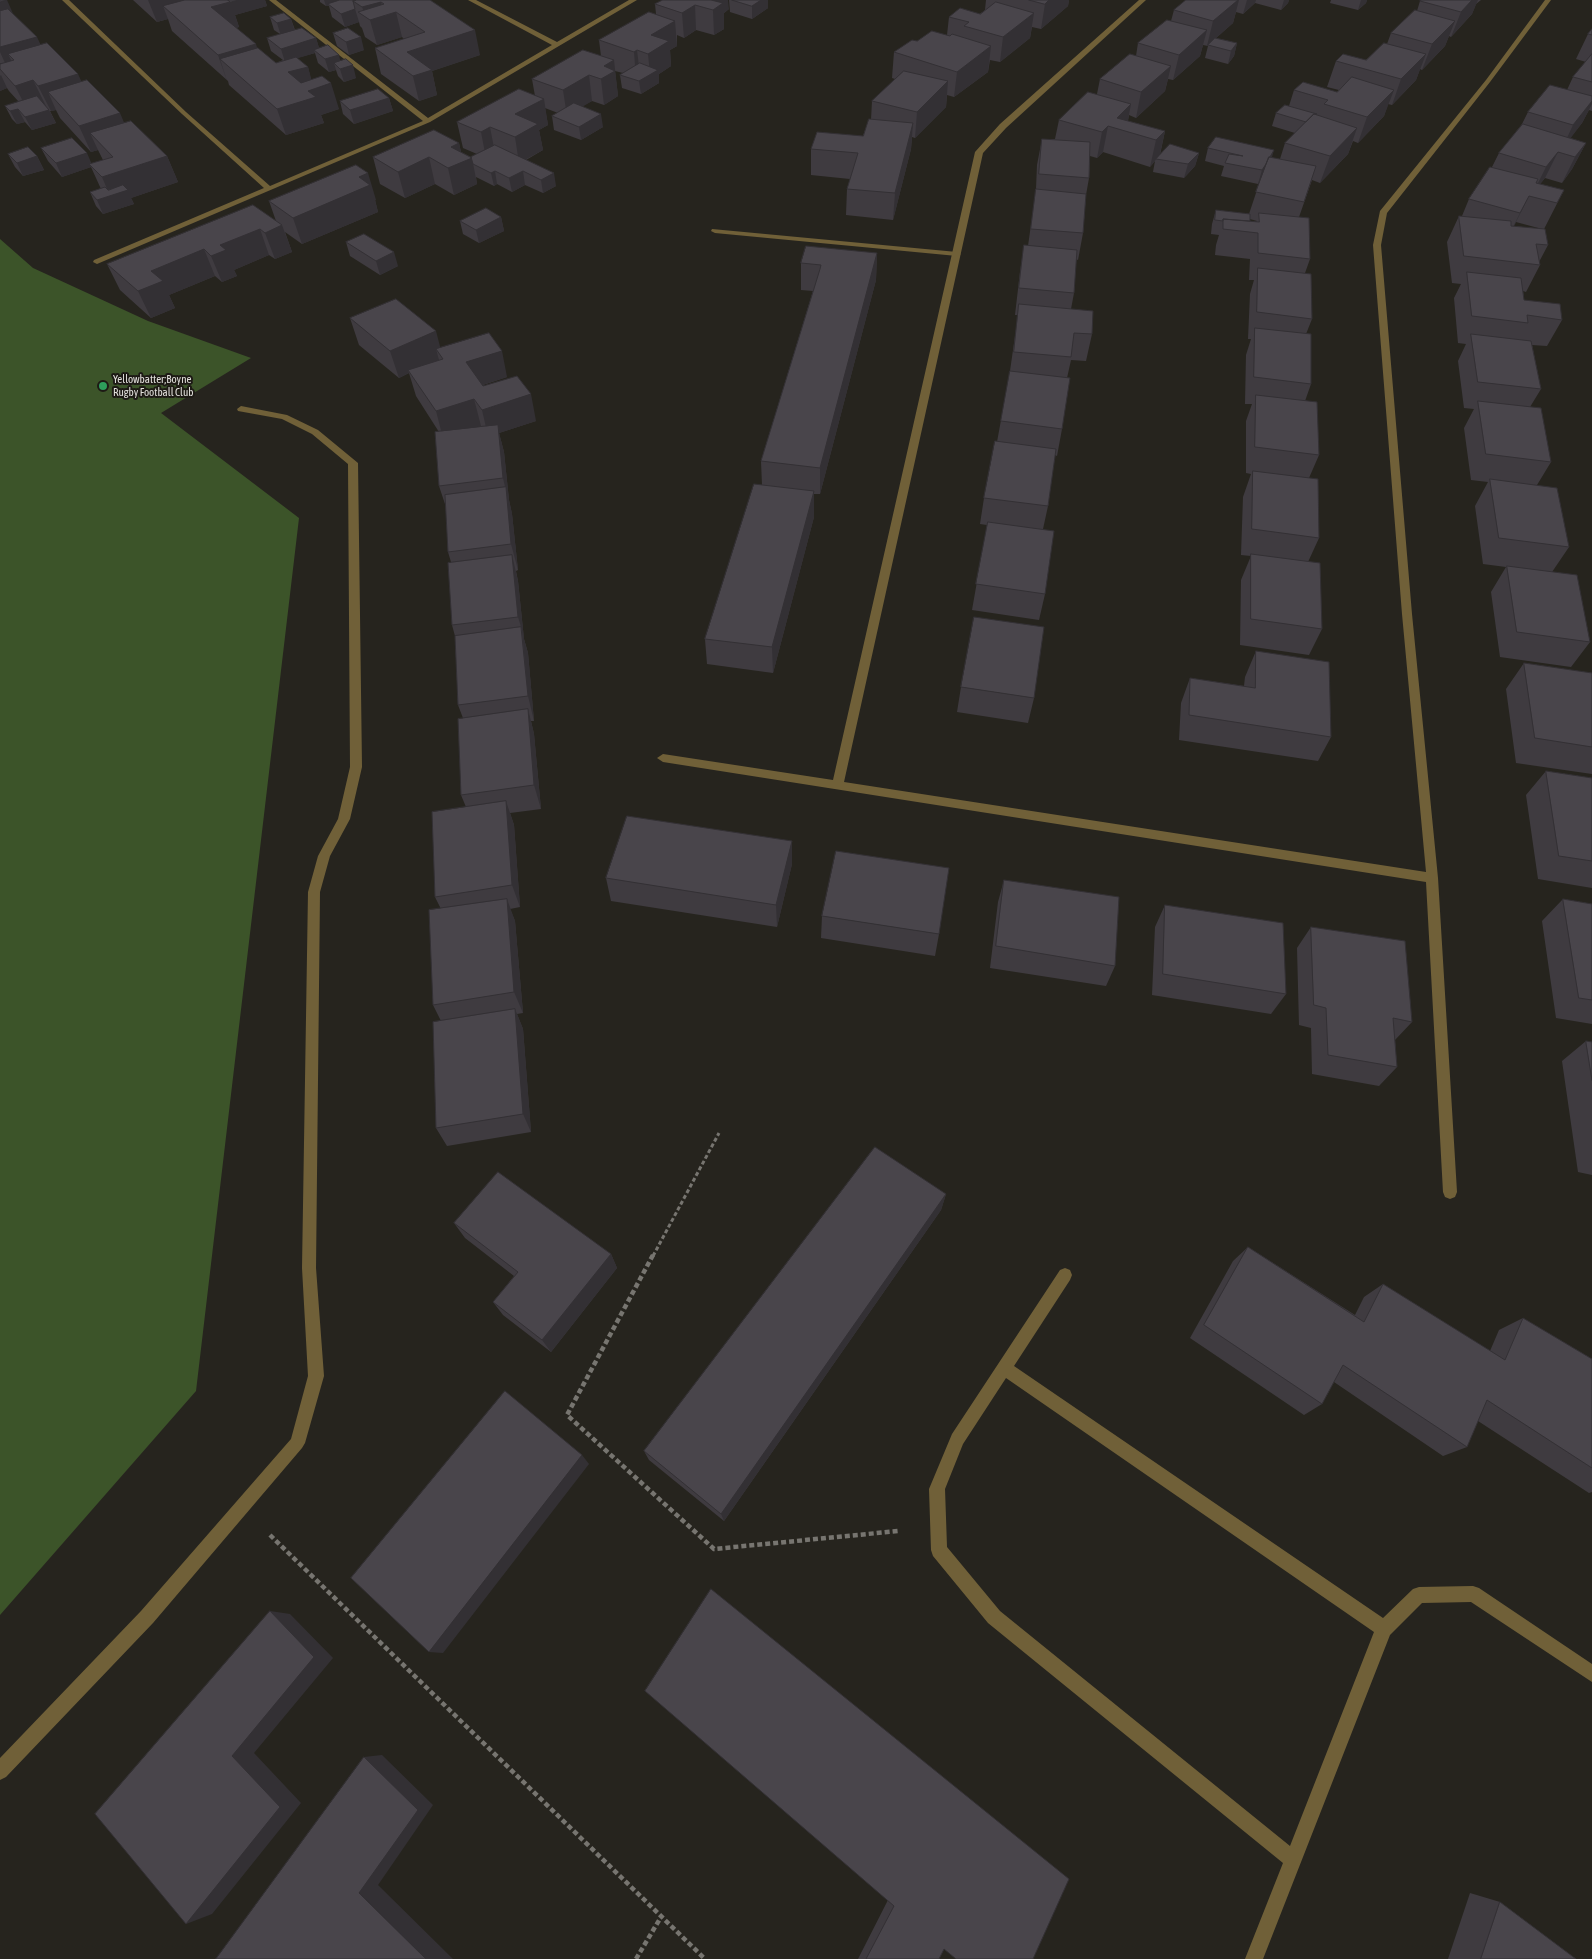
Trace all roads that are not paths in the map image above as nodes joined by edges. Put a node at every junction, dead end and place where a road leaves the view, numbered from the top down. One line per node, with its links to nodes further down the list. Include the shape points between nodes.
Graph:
1 (65, 0): 9 (street)
2 (272, 0): 8 (street)
3 (471, 0): 7 (street)
4 (634, 0): 7 (street)
5 (1143, 0): 11 (street, via 1003,126 979,152)
6 (1548, 0): 16 (street, via 1383,213 1377,245 1406,614)
7 (557, 45): 8 (street)
8 (428, 121): 9 (street)
9 (269, 189): 12 (street)
10 (715, 231): 11 (street)
11 (957, 254): 15 (street)
12 (97, 262)
13 (241, 410): 22 (street, via 284,418 315,432 353,463 356,767 344,819 324,856 314,892 309,1268 316,1376 297,1443 147,1617)
14 (663, 758): 15 (street)
15 (837, 786): 16 (street)
16 (1432, 878): 17 (street)
17 (1450, 1192)
18 (1065, 1275): 19 (street)
19 (1004, 1368): 20 (street); 23 (street, via 957,1439 937,1489 939,1550 994,1617)
20 (1384, 1629): 21 (street, via 1419,1595 1473,1594); 23 (street)
21 (1592, 1674)
22 (0, 1771)
23 (1293, 1860): 24 (street)
24 (1254, 1959)

